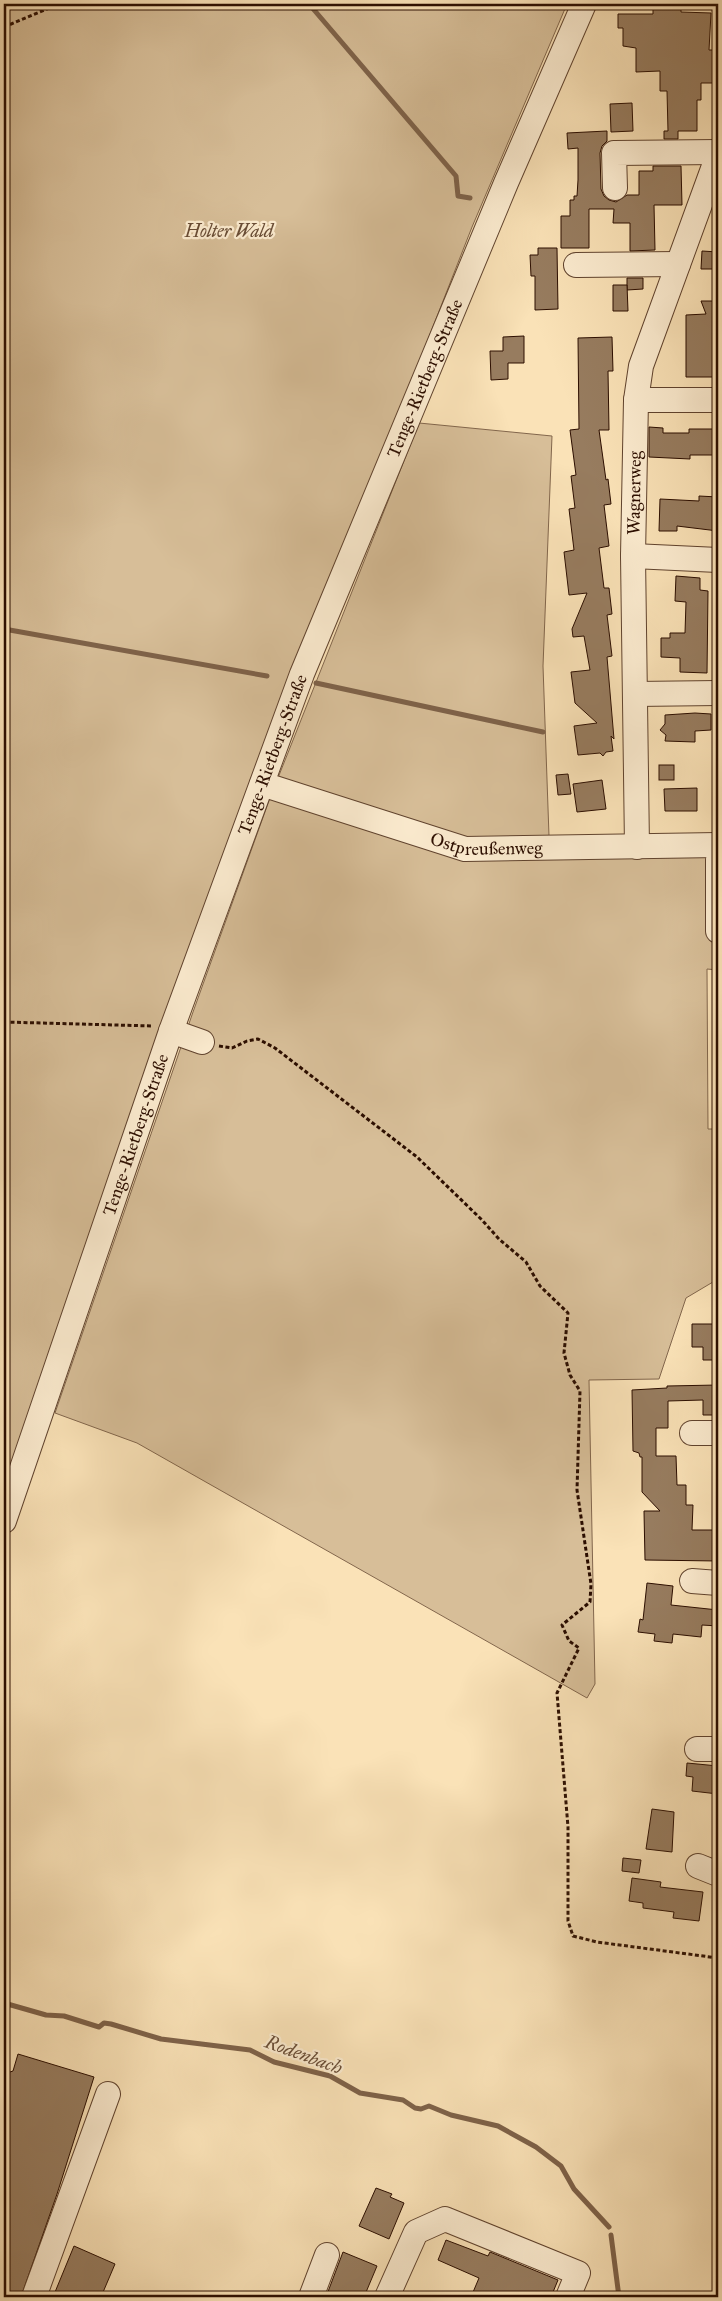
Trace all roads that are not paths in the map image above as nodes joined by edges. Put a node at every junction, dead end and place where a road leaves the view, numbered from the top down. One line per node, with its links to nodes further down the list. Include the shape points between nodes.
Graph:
1 (584, 4): 12 (street, Tenge-Rietberg-Straße, via 506,183 306,665)
2 (718, 154): 3 (street, Wagnerweg, via 614,153); 4 (street, Wagnerweg)
3 (615, 188)
4 (678, 264): 5 (street); 6 (street, Wagnerweg, via 642,366)
5 (576, 265)
6 (636, 400): 7 (street); 8 (street, Wagnerweg)
7 (718, 400)
8 (633, 556): 9 (street); 10 (street, Wagnerweg)
9 (718, 560)
10 (635, 694): 11 (street); 14 (street, Wagnerweg)
11 (718, 694)
12 (262, 784): 14 (street, Ostpreußenweg, via 465,849); 17 (street, Tenge-Rietberg-Straße)
13 (718, 845): 14 (street, Ostpreußenweg)
14 (637, 847)
15 (718, 860): 16 (street)
16 (718, 931)
17 (170, 1031): 18 (street); 21 (street, Tenge-Rietberg-Straße)
18 (202, 1042)
19 (692, 1433): 20 (street)
20 (718, 1433)
21 (4, 1521)
22 (692, 1581): 23 (street)
23 (718, 1584)
24 (108, 2094): 26 (street)
25 (327, 2255): 27 (street)
26 (34, 2297)
27 (311, 2297)
28 (386, 2297): 29 (street, via 416,2232 445,2218 578,2273)
29 (568, 2297)

